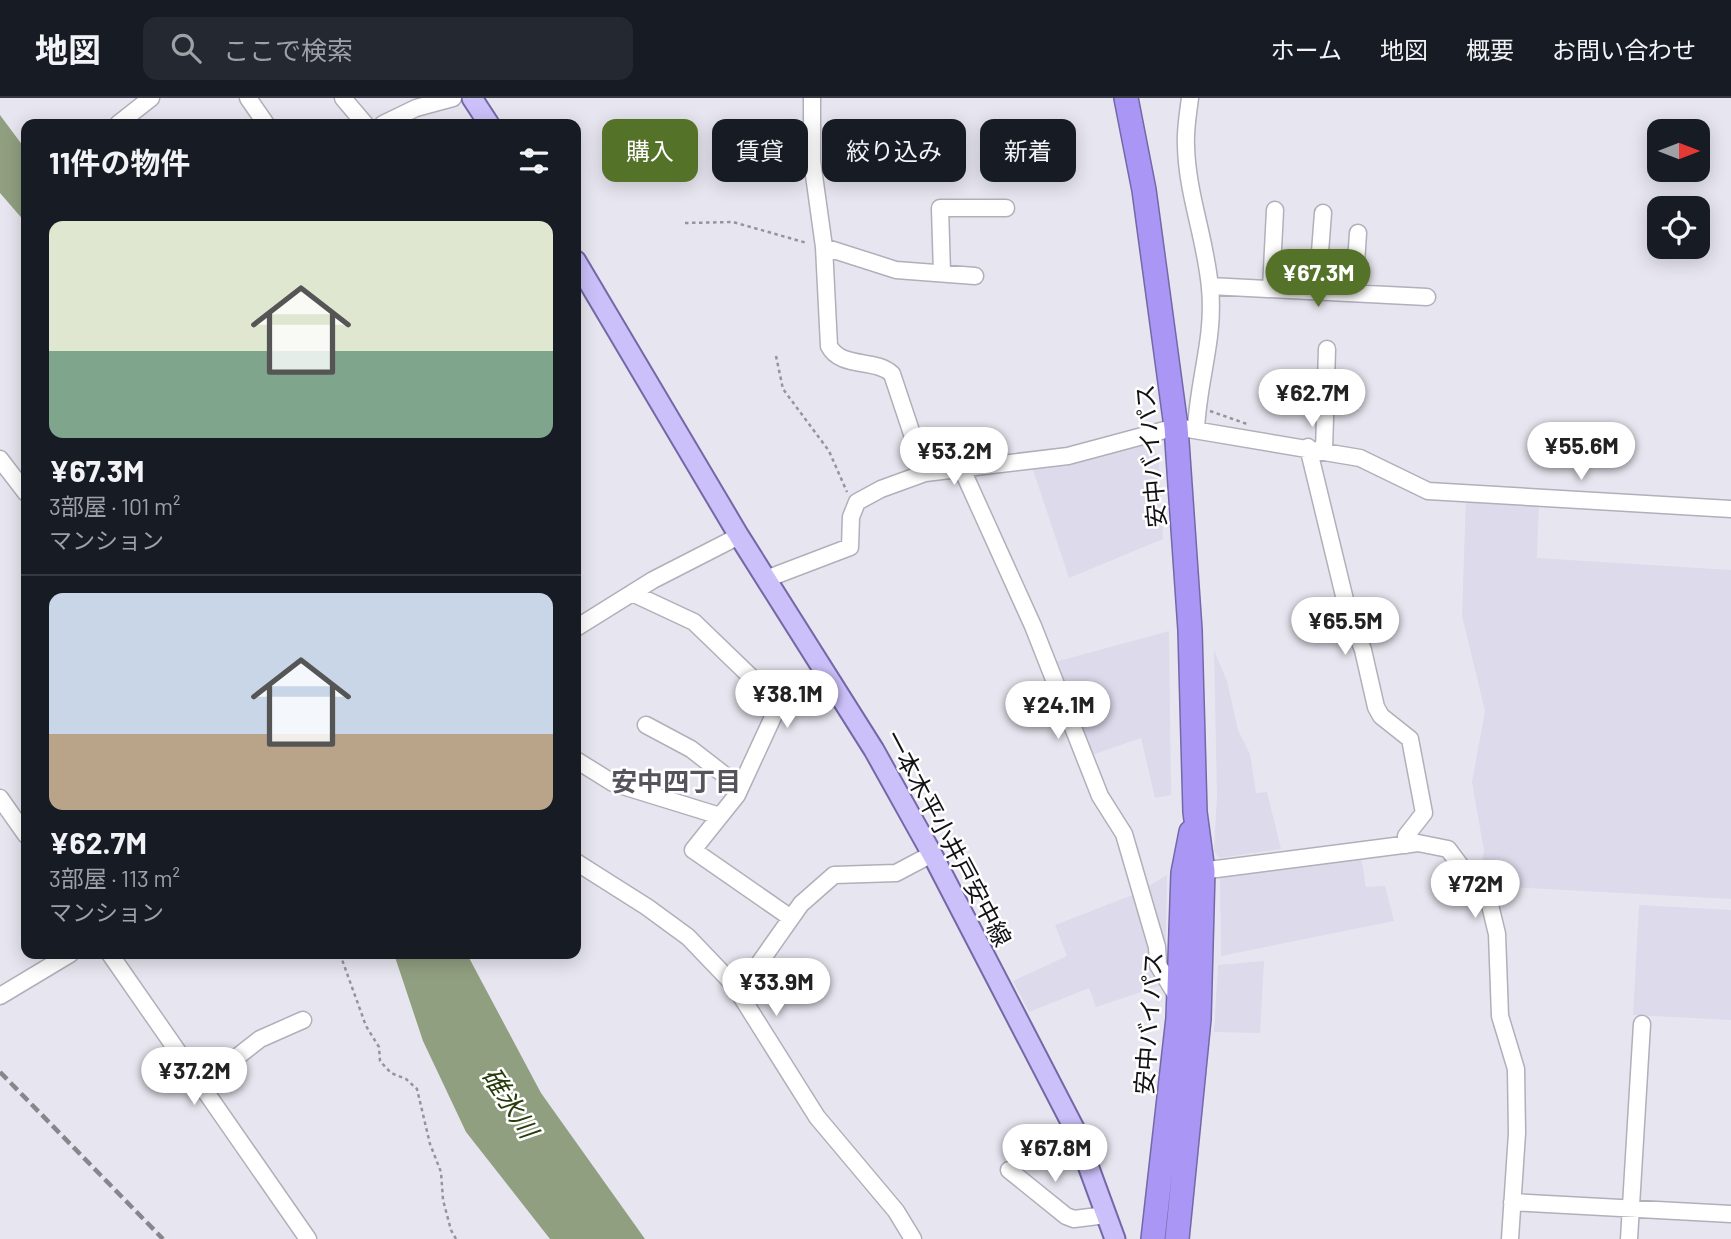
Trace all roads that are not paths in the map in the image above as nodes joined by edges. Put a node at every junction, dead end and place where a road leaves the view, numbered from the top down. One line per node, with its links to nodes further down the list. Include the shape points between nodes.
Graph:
1 (151, 98): 9 (street)
2 (248, 98): 10 (street)
3 (343, 98): 11 (street)
4 (453, 98): 12 (street)
5 (472, 98): 13 (main road)
6 (812, 98): 18 (street, via 812,161)
7 (1126, 98): 28 (highway, 安中バイパス)
8 (1190, 98): 22 (street, via 1187,160)
9 (129, 119)
10 (263, 119)
11 (361, 119)
12 (393, 119)
13 (486, 119)
14 (1006, 208): 20 (street, via 940,208)
15 (1275, 210): 23 (street)
16 (1323, 213): 24 (street)
17 (1359, 233): 25 (street)
18 (824, 247): 20 (street, via 896,270); 32 (street, via 829,346 839,357 885,368 892,374)
19 (581, 269): 35 (main road, 一本木平小井戸安中線)
20 (942, 273): 21 (street)
21 (975, 276)
22 (1210, 286): 23 (street); 28 (street, via 1212,330)
23 (1270, 289): 24 (street)
24 (1317, 291): 25 (street)
25 (1353, 293): 26 (street)
26 (1427, 296)
27 (1327, 349): 29 (street)
28 (1186, 428): 29 (street); 31 (street, via 1068,456); 48 (highway, 安中バイパス)
29 (1316, 449): 34 (street, via 1360,458 1428,491); 45 (street, via 1347,608 1377,707 1381,716 1404,731 1414,751 1424,813 1406,836)
30 (0, 459): 33 (street)
31 (961, 467): 32 (street); 54 (street, via 1033,626 1100,796 1124,834 1157,947 1158,965)
32 (925, 474): 36 (street, via 857,502 850,547)
33 (21, 486)
34 (1731, 509)
35 (738, 536): 36 (main road, 一本木平小井戸安中線); 37 (street)
36 (766, 579): 46 (main road, 一本木平小井戸安中線, via 874,750)
37 (632, 593): 38 (street); 41 (street, via 694,621 779,704)
38 (581, 625)
39 (646, 725): 41 (street, via 691,749)
40 (581, 763): 43 (street, via 613,783)
41 (740, 787): 43 (street)
42 (0, 798): 44 (street)
43 (720, 816): 49 (street, via 693,850)
44 (21, 828)
45 (1406, 845): 48 (street); 59 (street, via 1448,849 1490,905 1497,934 1500,1016 1516,1069)
46 (932, 854): 49 (street, via 896,873 834,875); 62 (main road, 一本木平小井戸安中線, via 1075,1130)
47 (581, 865): 52 (street, via 688,937)
48 (1193, 872): 54 (highway, 安中バイパス); 67 (highway, 安中バイパス, via 1199,1019)
49 (791, 918): 52 (street)
50 (62, 959): 53 (street)
51 (113, 959): 57 (street)
52 (738, 992): 64 (street, via 817,1117 896,1211)
53 (0, 996)
54 (1178, 998): 66 (highway, 安中バイパス)
55 (303, 1020): 57 (street, via 260,1039)
56 (1642, 1024): 60 (street)
57 (201, 1085): 63 (street)
58 (1009, 1170): 62 (street, via 1066,1216)
59 (1512, 1202): 60 (street); 68 (street)
60 (1632, 1209): 61 (street); 69 (street)
61 (1731, 1214)
62 (1106, 1215): 65 (main road, 一本木平小井戸安中線)
63 (308, 1239)
64 (913, 1239)
65 (1115, 1239)
66 (1153, 1239)
67 (1177, 1239)
68 (1510, 1239)
69 (1629, 1239)

